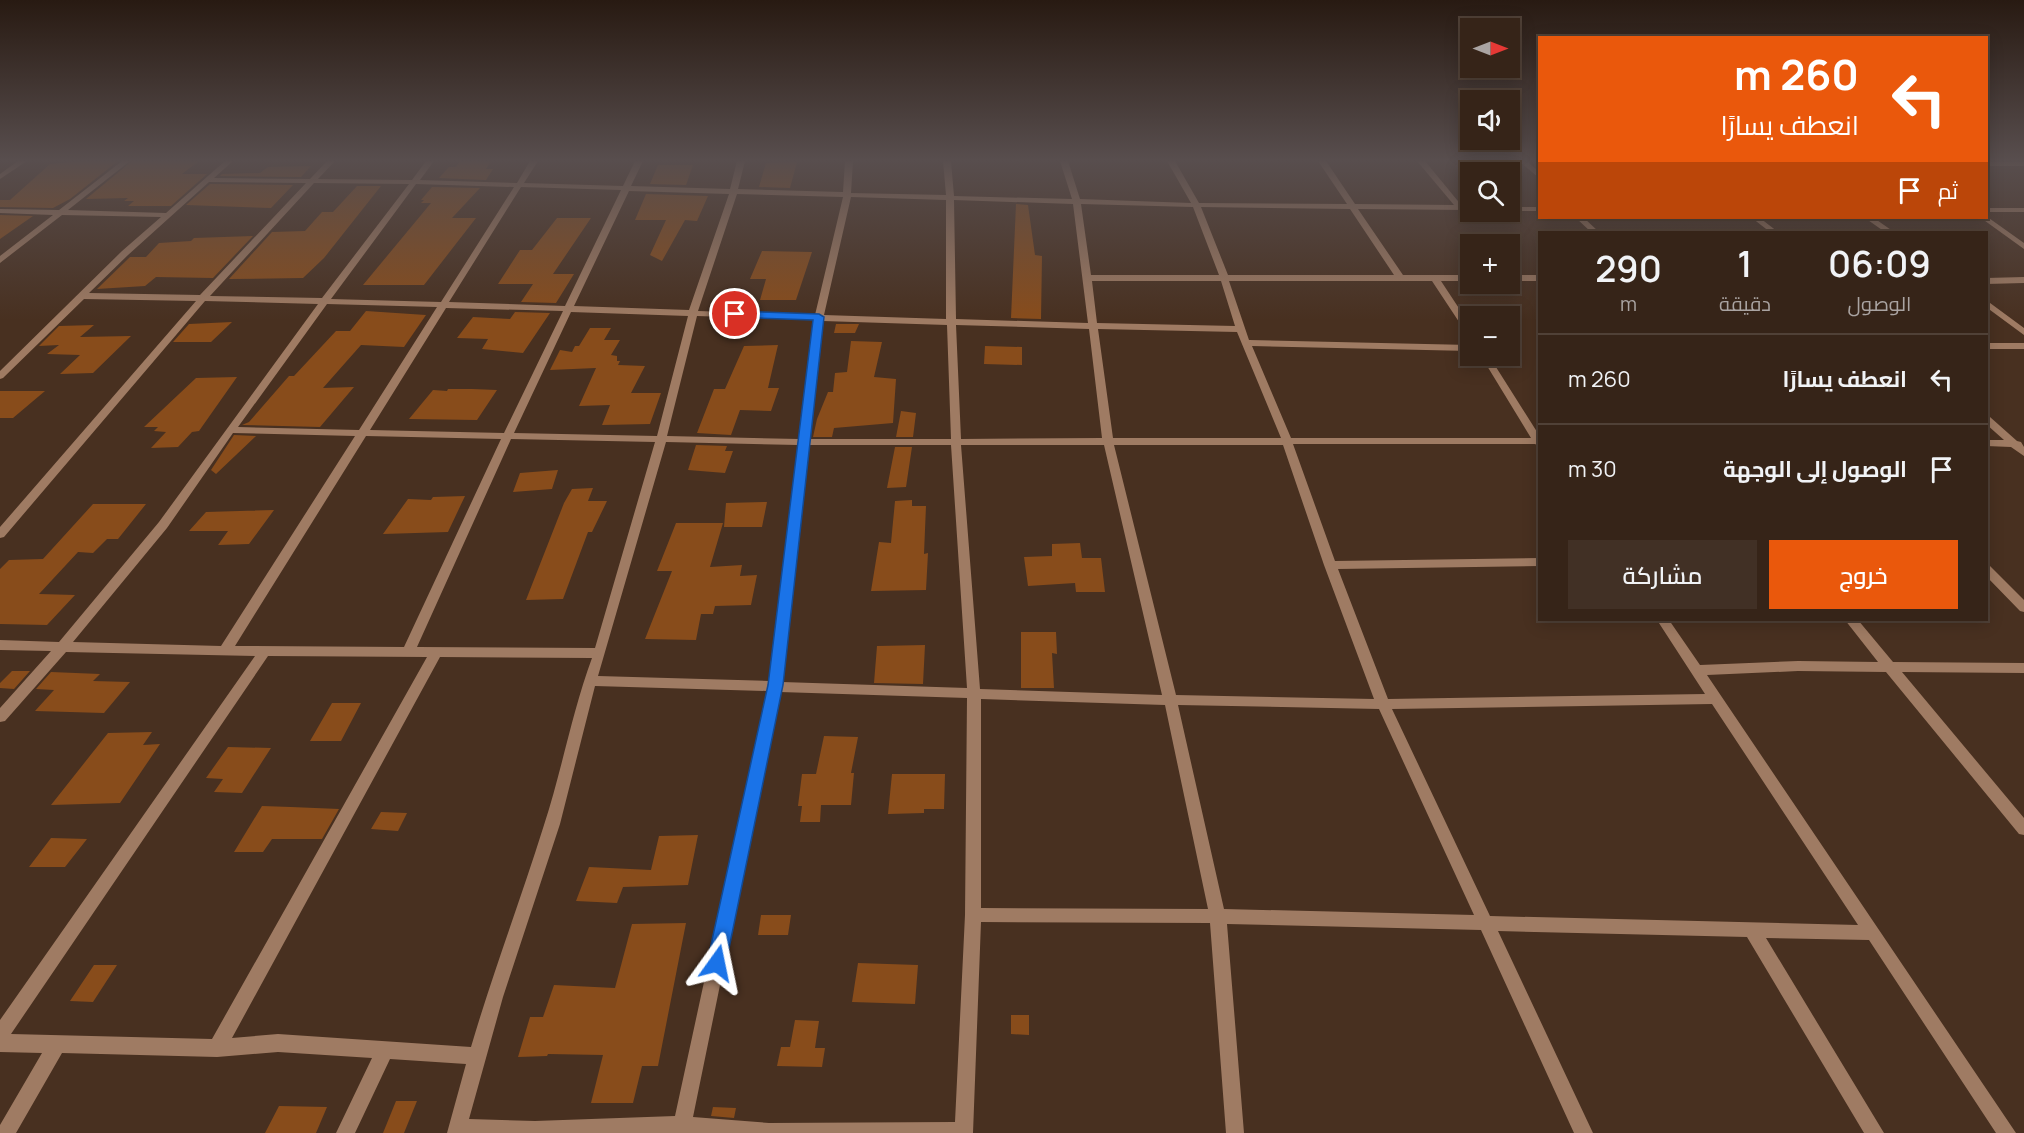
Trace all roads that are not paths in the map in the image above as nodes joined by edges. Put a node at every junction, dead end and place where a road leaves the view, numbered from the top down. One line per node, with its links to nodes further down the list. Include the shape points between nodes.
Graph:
1 (61, 214): 22 (street)
2 (109, 214): 13 (street)
3 (281, 214): 33 (street)
4 (390, 214): 34 (street)
5 (501, 214): 35 (street)
6 (613, 214): 37 (street)
7 (726, 214): 38 (street)
8 (844, 214): 39 (street)
9 (950, 214): 41 (street)
10 (1079, 214): 29 (street)
11 (1199, 214): 23 (street)
12 (1359, 214): 24 (street)
13 (170, 215): 32 (street)
14 (1581, 219): 18 (street)
15 (1757, 219): 19 (street)
16 (1870, 219): 20 (street)
17 (1986, 219): 21 (street)
18 (1594, 231)
19 (1773, 231)
20 (1888, 231)
21 (2024, 247)
22 (0, 259)
23 (1224, 277): 24 (street); 29 (street); 44 (street)
24 (1400, 278): 25 (street)
25 (1435, 278): 26 (street); 40 (street)
26 (1460, 278)
27 (1520, 278): 28 (street)
28 (1538, 278)
29 (1087, 279): 42 (street)
30 (2024, 280): 31 (street)
31 (1988, 281)
32 (81, 296): 33 (street); 50 (street)
33 (202, 298): 34 (street); 64 (street)
34 (324, 301): 35 (street); 52 (street)
35 (445, 304): 37 (street); 53 (street)
36 (1988, 304): 43 (street)
37 (568, 308): 38 (street); 54 (street)
38 (693, 313): 39 (street); 55 (street)
39 (819, 317): 41 (street); 58 (street)
40 (1460, 317)
41 (951, 321): 42 (street); 59 (street)
42 (1093, 326): 44 (street); 56 (street)
43 (2021, 328)
44 (1240, 329): 45 (street)
45 (1246, 343): 48 (street); 57 (street)
46 (1988, 346): 47 (street)
47 (2024, 346)
48 (1460, 348)
49 (1491, 366): 60 (street)
50 (0, 376)
51 (1988, 421): 62 (street)
52 (231, 430): 53 (street); 72 (street, via 163,525)
53 (363, 434): 54 (street); 74 (street)
54 (507, 437): 55 (street); 73 (street)
55 (662, 440): 58 (street); 77 (street)
56 (1108, 441): 57 (street); 59 (street); 84 (street)
57 (1287, 441): 60 (street); 66 (street)
58 (805, 442): 59 (street); 82 (street)
59 (956, 442): 83 (street)
60 (1538, 442)
61 (1988, 443): 62 (street)
62 (2019, 444): 63 (street)
63 (2024, 453)
64 (0, 534)
65 (1538, 562): 66 (street)
66 (1330, 565): 86 (street)
67 (1988, 570): 68 (street)
68 (2024, 608)
69 (1664, 621): 80 (street)
70 (1852, 621): 78 (street)
71 (0, 645): 72 (street)
72 (62, 647): 74 (street); 87 (street)
73 (409, 650): 75 (street); 76 (street)
74 (225, 651): 75 (street)
75 (266, 651): 94 (street)
76 (437, 651): 77 (street); 97 (street)
77 (600, 653): 81 (street)
78 (1889, 667): 79 (street); 80 (street); 88 (street)
79 (2024, 668)
80 (1699, 670): 85 (street)
81 (590, 681): 82 (street); 99 (street, via 552,824)
82 (775, 685): 83 (street); 100 (street)
83 (974, 695): 84 (street); 89 (street)
84 (1170, 699): 86 (street); 90 (street)
85 (1716, 699): 86 (street); 93 (street)
86 (1383, 704): 91 (street)
87 (0, 717)
88 (2024, 829)
89 (974, 915): 90 (street); 103 (street)
90 (1218, 916): 91 (street); 106 (street)
91 (1487, 923): 92 (street); 107 (street)
92 (1752, 930): 93 (street); 108 (street)
93 (1872, 933): 109 (street)
94 (0, 1035)
95 (0, 1043): 96 (street)
96 (57, 1044): 97 (street); 104 (street)
97 (217, 1048): 98 (street, via 278,1043)
98 (385, 1050): 99 (street); 105 (street)
99 (478, 1056): 101 (street)
100 (682, 1125): 101 (street); 102 (street)
101 (457, 1130)
102 (769, 1132): 103 (street)
103 (964, 1132)
104 (6, 1133)
105 (345, 1133)
106 (1235, 1133)
107 (1584, 1133)
108 (1875, 1133)
109 (2007, 1133)

